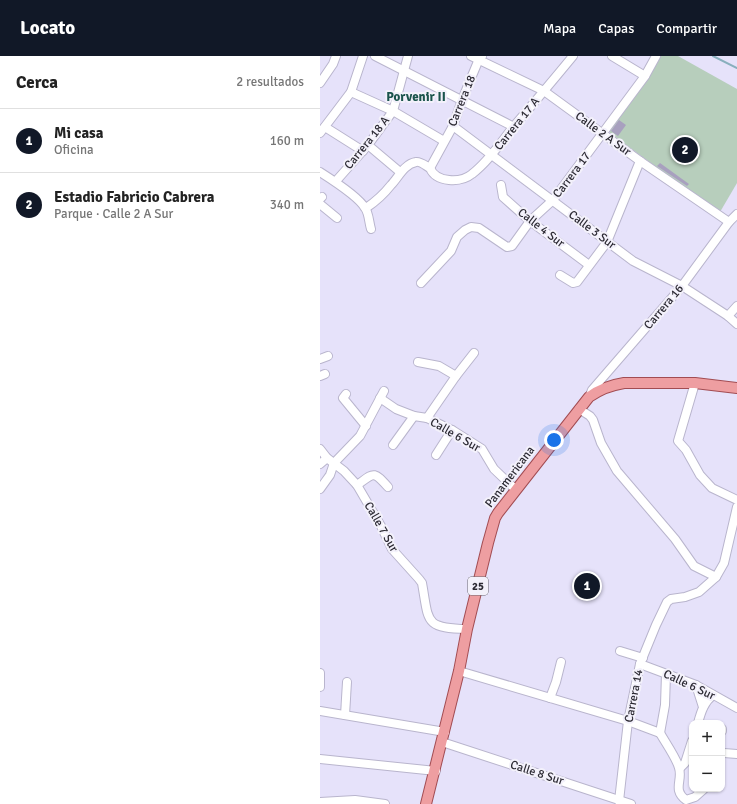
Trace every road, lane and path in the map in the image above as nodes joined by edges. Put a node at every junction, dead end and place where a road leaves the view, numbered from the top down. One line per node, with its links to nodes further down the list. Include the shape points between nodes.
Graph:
1 (336, 56): 11 (street)
2 (363, 56): 12 (street)
3 (375, 56): 9 (street)
4 (408, 56): 9 (street, Carrera 18 A)
5 (573, 56): 13 (street, Carrera 17 A)
6 (612, 56): 10 (street)
7 (656, 56): 10 (street, Carrera 17)
8 (477, 57): 13 (street, Calle 2 A Sur); 14 (street, Carrera 18)
9 (404, 71): 14 (street); 15 (street, Carrera 18 A)
10 (645, 76): 19 (street, Carrera 17)
11 (320, 83)
12 (351, 92): 15 (street); 18 (street)
13 (544, 92): 17 (street, Carrera 17 A); 19 (street, Calle 2 A Sur)
14 (462, 100): 16 (street, Carrera 18); 17 (street)
15 (393, 111): 20 (street); 21 (street, Carrera 18 A)
16 (453, 126): 20 (street, Carrera 18); 22 (street, Calle 3 Sur)
17 (514, 127): 22 (street, Carrera 17 A)
18 (322, 130): 21 (street)
19 (603, 134): 23 (street, Calle 2 A Sur); 30 (street, Carrera 17)
20 (444, 141): 24 (street, Carrera 18)
21 (366, 148): 26 (street); 27 (street, Carrera 18 A)
22 (492, 155): 24 (street, Carrera 17 A, via 472,175 462,180 440,178 431,172); 30 (street, Calle 3 Sur)
23 (640, 161): 35 (street, Calle 2 A Sur); 37 (street)
24 (430, 168): 26 (street, via 415,162)
25 (320, 172): 27 (street)
26 (400, 172): 31 (street, via 392,185)
27 (336, 181): 31 (street)
28 (501, 185): 34 (street, Calle 4 Sur, via 502,197)
29 (321, 200): 33 (street)
30 (553, 200): 34 (street, Carrera 17); 37 (street, Calle 3 Sur)
31 (366, 208): 36 (street)
32 (737, 214): 35 (street, Carrera 16)
33 (337, 218)
34 (530, 222): 38 (street, Calle 4 Sur); 40 (street, Carrera 17, via 512,246 507,247 479,228 465,230 457,237 451,251)
35 (729, 222): 41 (street, Carrera 16)
36 (371, 229)
37 (607, 242): 38 (street); 41 (street, Calle 3 Sur, via 633,261)
38 (589, 266): 39 (street, via 577,282 573,283)
39 (560, 275)
40 (421, 283)
41 (682, 286): 43 (street, Calle 3 Sur); 51 (street, Carrera 16, via 592,390)
42 (737, 306): 43 (street)
43 (728, 316): 44 (street, Calle 3 Sur)
44 (737, 324)
45 (474, 353): 47 (street)
46 (418, 362): 47 (street, via 439,366)
47 (456, 376): 54 (street)
48 (695, 383): 49 (main road, Panamericana / 25); 51 (main road, Panamericana / 25, via 624,383 607,387); 67 (street, via 678,441 700,475 712,488)
49 (737, 388)
50 (345, 396): 55 (street)
51 (589, 397): 52 (main road, Panamericana / 25)
52 (580, 409): 66 (main road, Panamericana / 25); 69 (street, via 593,420 601,444 617,471 675,539 694,566)
53 (414, 416): 54 (street, Calle 6 Sur); 55 (street, Calle 6 Sur, via 396,409 382,395); 57 (street)
54 (427, 418): 56 (street, Calle 6 Sur)
55 (366, 426): 61 (street, via 360,436)
56 (452, 430): 59 (street); 66 (street, Calle 6 Sur, via 482,449 494,469)
57 (393, 445)
58 (320, 449): 60 (street, Calle 7 Sur)
59 (436, 455)
60 (327, 458): 61 (street, Calle 7 Sur); 62 (street)
61 (334, 463): 63 (street, Calle 7 Sur); 65 (street, via 330,475)
62 (320, 464)
63 (357, 485): 64 (street, via 374,474); 70 (street, Calle 7 Sur, via 392,550 422,583 428,618 433,624 443,628)
64 (388, 487)
65 (320, 489)
66 (516, 490): 70 (main road, Panamericana / 25, via 495,518)
67 (737, 500)
68 (737, 507): 69 (street, via 724,563)
69 (716, 577): 72 (street, Carrera 14, via 699,592 667,602)
70 (467, 630): 74 (main road, Panamericana / 25)
71 (620, 651): 72 (street, Calle 6 Sur)
72 (642, 661): 76 (street, Calle 6 Sur); 86 (street, Carrera 14)
73 (561, 662): 81 (street)
74 (460, 671): 81 (street); 89 (main road, Panamericana / 25)
75 (320, 673): 79 (street)
76 (666, 674): 78 (street, Calle 6 Sur); 88 (street, via 665,705)
77 (347, 682): 85 (street)
78 (696, 685): 80 (street, Calle 6 Sur); 82 (street)
79 (320, 687)
80 (713, 695): 82 (street); 83 (street, Calle 6 Sur)
81 (550, 698): 86 (street)
82 (703, 707): 87 (street)
83 (737, 708)
84 (320, 711): 85 (street, Calle 8 Sur)
85 (345, 715): 89 (street, Calle 8 Sur)
86 (628, 720): 88 (street); 97 (street, Carrera 14)
87 (699, 720)
88 (660, 734): 94 (street)
89 (444, 737): 95 (main road, Panamericana / 25); 97 (street, Calle 8 Sur)
90 (689, 750): 94 (street, via 685,763)
91 (725, 753): 92 (street)
92 (737, 754)
93 (320, 759): 95 (street)
94 (680, 768): 96 (street, via 678,788 681,796 686,800)
95 (436, 771): 100 (main road, Panamericana / 25)
96 (701, 792)
97 (619, 801): 101 (street, Calle 8 Sur)
98 (320, 802): 99 (street, via 355,800)
99 (385, 804)
100 (426, 804)
101 (631, 804)

